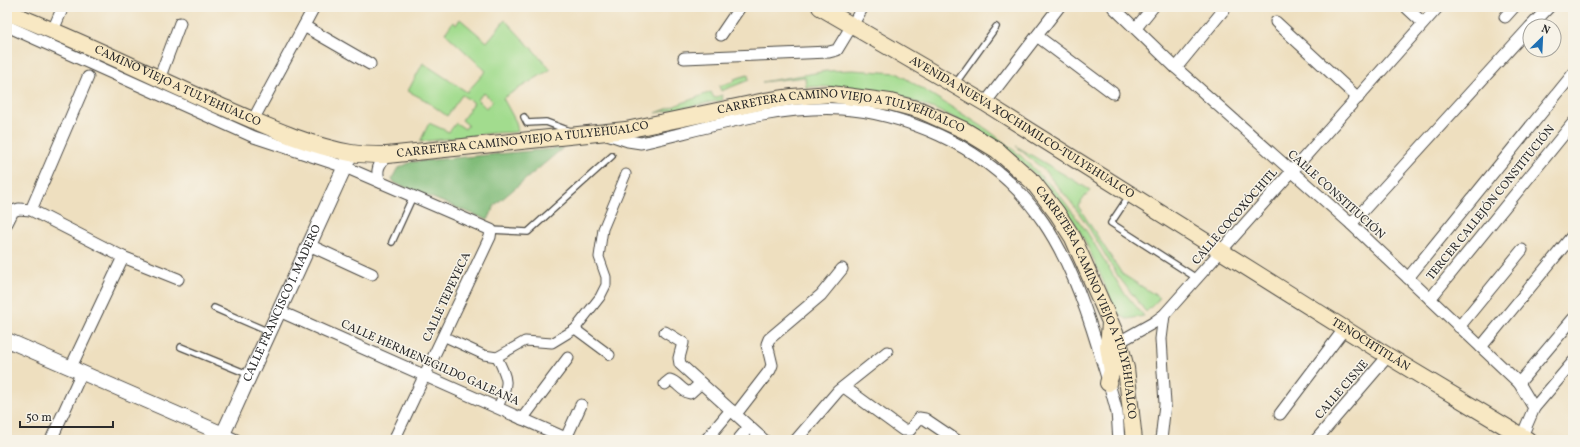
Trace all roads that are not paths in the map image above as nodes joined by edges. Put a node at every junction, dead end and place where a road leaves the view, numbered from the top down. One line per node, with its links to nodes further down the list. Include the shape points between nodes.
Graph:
1 (63, 7): 25 (street)
2 (314, 7): 22 (street)
3 (740, 7): 26 (street)
4 (820, 7): 20 (main road, AVENIDA NUEVA XOCHIMILCO-TULYEHUALCO)
5 (863, 7): 20 (street)
6 (1059, 7): 27 (street)
7 (1114, 7): 24 (street, CALLE CONSTITUCIÓN)
8 (1153, 7): 24 (street)
9 (1226, 7): 32 (street)
10 (1406, 7): 19 (street)
11 (1438, 7): 19 (street, CALLE COCOXÓCHITL)
12 (1514, 7): 15 (street)
13 (1548, 7): 16 (street)
14 (7, 12): 25 (main road, CAMINO VIEJO A TULYEHUALCO)
15 (1505, 17)
16 (1539, 18)
17 (1276, 22): 38 (street)
18 (180, 23): 35 (street)
19 (1423, 23): 38 (street, CALLE COCOXÓCHITL)
20 (850, 25): 29 (street, via 837,50 830,52); 36 (main road, AVENIDA NUEVA XOCHIMILCO-TULYEHUALCO)
21 (7, 26): 30 (street)
22 (304, 26): 31 (street); 41 (street)
23 (996, 27): 36 (lane)
24 (1136, 28): 32 (street, CALLE CONSTITUCIÓN)
25 (53, 30): 30 (main road, CAMINO VIEJO A TULYEHUALCO)
26 (721, 35)
27 (1037, 36): 37 (street); 39 (street)
28 (1522, 37): 55 (street)
29 (684, 58)
30 (96, 59): 35 (main road, CAMINO VIEJO A TULYEHUALCO); 47 (street, via 254,137)
31 (370, 64)
32 (1176, 68): 48 (street, CALLE CONSTITUCIÓN)
33 (1573, 74): 66 (street)
34 (88, 77): 53 (street)
35 (158, 79): 41 (main road, CAMINO VIEJO A TULYEHUALCO)
36 (954, 85): 39 (main road, AVENIDA NUEVA XOCHIMILCO-TULYEHUALCO)
37 (1113, 93)
38 (1358, 98): 48 (street, CALLE COCOXÓCHITL)
39 (985, 103): 51 (main road, AVENIDA NUEVA XOCHIMILCO-TULYEHUALCO)
40 (524, 118): 44 (lane, via 527,123 546,122)
41 (252, 120): 47 (main road, CAMINO VIEJO A TULYEHUALCO)
42 (1573, 123): 68 (street, TERCER CALLEJÓN CONSTITUCIÓN)
43 (602, 132): 44 (main road, CARRETERA CAMINO VIEJO A TULYEHUALCO); 73 (main road, CARRETERA CAMINO VIEJO A TULYEHUALCO, via 650,125 764,101 831,94 890,102 920,110 982,140 1033,182 1073,238); 94 (street, via 641,143 758,116 804,109 841,109 875,113 916,124 953,142 997,170 1020,191 1039,215 1067,263 1088,315)
44 (578, 134): 45 (main road, CARRETERA CAMINO VIEJO A TULYEHUALCO)
45 (387, 155): 47 (main road, CARRETERA CAMINO VIEJO A TULYEHUALCO); 50 (street, via 379,165 377,174)
46 (612, 156): 56 (lane, via 528,232)
47 (348, 160): 50 (street); 59 (street, CALLE FRANCISCO I. MADERO)
48 (1292, 172): 55 (street, CALLE CONSTITUCIÓN); 61 (street, CALLE COCOXÓCHITL)
49 (626, 174): 76 (street, via 603,229 599,257 606,285 600,297)
50 (380, 182): 52 (street)
51 (1130, 194): 61 (main road, AVENIDA NUEVA XOCHIMILCO-TULYEHUALCO); 67 (lane, via 1111,223)
52 (413, 196): 56 (street); 58 (lane)
53 (31, 210): 54 (street, via 13,211); 62 (street)
54 (7, 223)
55 (1351, 224): 66 (street, CALLE CONSTITUCIÓN)
56 (491, 230): 79 (street, CALLE TEPEYECA)
57 (1573, 235): 83 (street)
58 (392, 242)
59 (309, 245): 64 (street); 70 (street, CALLE FRANCISCO I. MADERO)
60 (1522, 250): 74 (street)
61 (1220, 252): 67 (street, CALLE COCOXÓCHITL); 75 (main road, TENOCHTITLÁN)
62 (123, 257): 65 (street); 90 (street)
63 (842, 269): 101 (street, via 821,294 770,339 767,344 772,365 770,370)
64 (372, 274)
65 (178, 278)
66 (1408, 278): 68 (street, CALLE CONSTITUCIÓN)
67 (1198, 279): 71 (street, CALLE COCOXÓCHITL)
68 (1430, 299): 74 (street, CALLE CONSTITUCIÓN)
69 (214, 308): 78 (lane)
70 (279, 311): 78 (street, CALLE FRANCISCO I. MADERO); 91 (street, CALLE HERMENEGILDO GALEANA)
71 (1164, 315): 81 (street, CALLE COCOXÓCHITL); 118 (street, via 1161,339 1165,404)
72 (1573, 319): 95 (street)
73 (1110, 322): 81 (main road, CARRETERA CAMINO VIEJO A TULYEHUALCO); 94 (main road, via 1108,347 1112,371)
74 (1459, 327): 83 (street, CALLE CONSTITUCIÓN)
75 (1345, 328): 86 (main road, TENOCHTITLÁN); 102 (street)
76 (575, 329): 85 (street); 87 (street, via 552,343 525,341)
77 (665, 332): 93 (street, via 683,343 680,364)
78 (270, 333): 92 (street, CALLE FRANCISCO I. MADERO)
79 (443, 336): 87 (street, via 484,355); 91 (street, CALLE TEPEYECA)
80 (7, 340): 90 (street)
81 (1119, 342): 117 (main road, CARRETERA CAMINO VIEJO A TULYEHUALCO, via 1126,368)
82 (181, 347): 92 (lane)
83 (1481, 347): 95 (street, CALLE CONSTITUCIÓN)
84 (887, 352): 97 (street)
85 (610, 355)
86 (1388, 356): 106 (main road, TENOCHTITLÁN); 119 (street, CALLE CISNE)
87 (497, 357): 99 (street, via 507,377 507,387)
88 (568, 358): 103 (street)
89 (1573, 362): 100 (street)
90 (76, 369): 105 (street); 108 (street)
91 (426, 375): 99 (street, CALLE HERMENEGILDO GALEANA); 110 (street, CALLE TEPEYECA)
92 (250, 376): 105 (street, CALLE FRANCISCO I. MADERO)
93 (701, 383): 96 (street, via 690,393 685,392 674,381 670,380); 101 (street)
94 (1108, 383): 116 (street, via 1117,414)
95 (1519, 383): 100 (street, CALLE CONSTITUCIÓN)
96 (665, 384)
97 (844, 388): 114 (street, via 838,391); 115 (street, via 904,430 910,430 919,418 925,419)
98 (581, 405): 107 (street)
99 (498, 407): 103 (street, CALLE HERMENEGILDO GALEANA)
100 (1534, 408): 106 (street)
101 (734, 412): 104 (street); 111 (street)
102 (1280, 414)
103 (522, 419): 107 (street, CALLE HERMENEGILDO GALEANA)
104 (749, 428): 112 (street); 113 (street)
105 (222, 437): 109 (street)
106 (1525, 438)
107 (568, 439)
108 (51, 440)
109 (236, 440)
110 (394, 440)
111 (706, 440)
112 (738, 440)
113 (764, 440)
114 (796, 440)
115 (956, 440)
116 (1118, 440)
117 (1134, 440)
118 (1161, 440)
119 (1316, 440)

